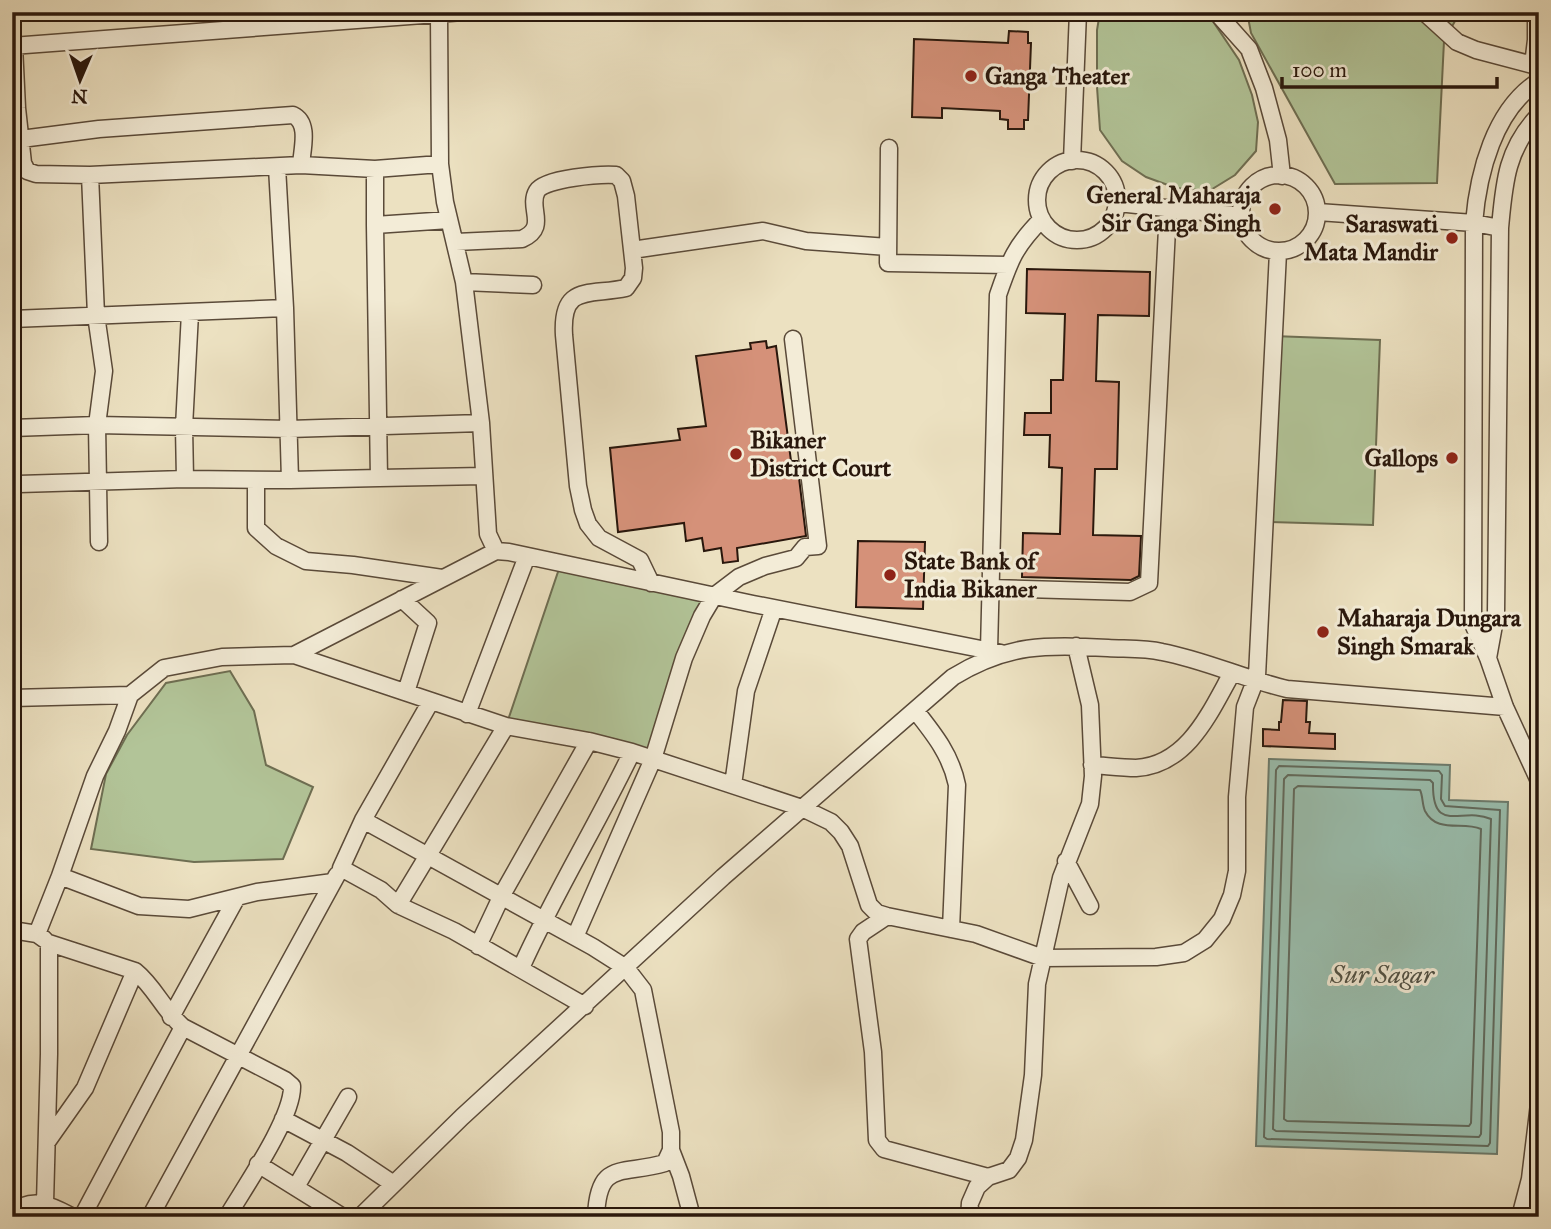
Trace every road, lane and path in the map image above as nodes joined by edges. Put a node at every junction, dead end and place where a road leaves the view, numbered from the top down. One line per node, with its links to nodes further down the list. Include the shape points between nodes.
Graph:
1 (463, 12): 7 (street)
2 (1078, 12): 14 (street)
3 (1216, 12): 20 (street, via 1249,49 1279,140)
4 (1424, 12): 9 (street, via 1457,42)
5 (1536, 12): 9 (street)
6 (419, 14): 7 (street); 8 (street)
7 (439, 15): 15 (street)
8 (13, 46): 12 (street)
9 (1536, 66)
10 (1539, 81): 27 (street, via 1510,107 1493,141 1477,190)
11 (1539, 116): 29 (street, via 1513,153 1504,180)
12 (21, 139): 16 (street, via 293,115 303,125); 19 (street, via 27,171)
13 (889, 148): 31 (street)
14 (1072, 161): 21 (street, via 1100,167 1110,177); 25 (street, via 1060,164 1041,182 1037,194)
15 (440, 164): 18 (street); 26 (street)
16 (301, 165): 17 (street); 18 (street)
17 (277, 167): 19 (street); 37 (street)
18 (375, 169): 28 (street)
19 (90, 174): 39 (street)
20 (1282, 176): 23 (street, via 1301,181 1315,199); 24 (street, via 1254,183 1244,196)
21 (1118, 203): 22 (street); 25 (street, via 1108,227 1086,240 1060,237)
22 (1168, 209): 24 (street); 60 (street, via 1149,583 1130,592)
23 (1318, 212): 27 (street); 33 (street, via 1310,237 1298,247)
24 (1241, 216): 33 (street, via 1250,240)
25 (1042, 219): 34 (street, via 1022,239)
26 (449, 220): 28 (street); 30 (street)
27 (1474, 223): 29 (street); 67 (street, via 1473,624)
28 (375, 225): 46 (street)
29 (1500, 228): 67 (street, via 1496,614)
30 (456, 242): 32 (street, via 530,236 535,229 537,190 547,183 606,174 622,181); 35 (street)
31 (888, 247): 32 (street, via 806,241 763,231); 34 (street, via 888,263)
32 (632, 250): 59 (street, via 633,278 626,289 585,293 572,299 563,317 583,510 599,538 640,560)
33 (1278, 252): 69 (street)
34 (1008, 264): 60 (street, via 998,295)
35 (464, 282): 36 (street); 42 (street)
36 (533, 285)
37 (285, 308): 38 (street); 47 (street)
38 (190, 313): 39 (street); 45 (street)
39 (96, 315): 40 (street); 43 (street, via 104,371)
40 (12, 319)
41 (793, 339): 61 (street, via 818,546 805,547 796,558 739,577)
42 (481, 422): 46 (street); 48 (street)
43 (97, 425): 44 (street); 45 (street); 54 (street)
44 (12, 428)
45 (184, 428): 47 (street); 51 (street)
46 (379, 428): 47 (street); 49 (street)
47 (289, 429): 53 (street)
48 (483, 477): 49 (street); 56 (street, via 488,534)
49 (379, 478): 53 (street)
50 (12, 480): 54 (street, via 19,484)
51 (185, 480): 52 (street); 54 (street)
52 (256, 480): 53 (street); 58 (street, via 256,528 276,546 306,561)
53 (290, 480)
54 (98, 482): 55 (street)
55 (99, 542)
56 (496, 551): 57 (street); 58 (street)
57 (527, 556): 59 (street); 76 (street)
58 (442, 579): 62 (street)
59 (651, 583): 61 (street)
60 (990, 587): 65 (street)
61 (714, 596): 63 (street); 80 (street, via 692,635)
62 (402, 599): 66 (street); 70 (street, via 428,623)
63 (774, 608): 65 (street); 83 (street, via 746,691)
64 (1076, 646): 65 (street); 68 (street, via 1161,651); 81 (street, via 1090,705)
65 (995, 651): 75 (street, via 953,677)
66 (295, 655): 70 (street); 71 (street, via 222,657 164,668)
67 (1488, 658): 74 (street)
68 (1232, 673): 69 (street); 81 (street, via 1201,728 1170,756 1137,768)
69 (1255, 681): 74 (street, via 1286,689); 101 (street, via 1242,730 1237,871 1222,919 1205,940 1184,953)
70 (405, 692): 73 (street)
71 (130, 695): 72 (street); 89 (street)
72 (12, 698)
73 (430, 701): 76 (street); 85 (street)
74 (1505, 707): 82 (street)
75 (915, 710): 84 (street); 96 (street, via 943,746 957,785)
76 (467, 714): 77 (street)
77 (506, 726): 78 (street); 86 (street)
78 (589, 741): 79 (street); 90 (street)
79 (632, 752): 80 (street); 95 (street)
80 (653, 759): 83 (street); 98 (street)
81 (1092, 765): 87 (street, via 1090,804)
82 (1539, 781)
83 (733, 785): 84 (street)
84 (802, 808): 94 (street, via 841,832 869,905); 103 (street)
85 (363, 820): 86 (street); 88 (street)
86 (426, 855): 90 (street); 92 (street)
87 (1066, 861): 93 (street); 101 (street)
88 (337, 875): 91 (street); 92 (street, via 382,890); 107 (street)
89 (60, 876): 91 (street, via 139,906 189,909); 99 (street)
90 (502, 895): 95 (street); 100 (street)
91 (236, 899): 106 (street)
92 (398, 905): 100 (street)
93 (1090, 906)
94 (887, 916): 96 (street); 115 (street, via 858,939 873,1052 877,1140 884,1149)
95 (543, 919): 98 (street); 102 (street)
96 (951, 929): 101 (street)
97 (12, 930): 99 (street)
98 (575, 937): 103 (street)
99 (43, 938): 104 (street); 112 (street)
100 (478, 946): 102 (street)
101 (1043, 958): 115 (street, via 1024,1140 1009,1170)
102 (521, 968): 105 (street)
103 (626, 968): 105 (street); 113 (street, via 643,990)
104 (135, 971): 106 (street); 112 (street, via 85,1088)
105 (584, 1006): 116 (street)
106 (177, 1022): 107 (street); 122 (street)
107 (239, 1057): 110 (street, via 292,1086); 123 (street)
108 (348, 1097): 111 (street)
109 (1539, 1104): 129 (street, via 1530,1179)
110 (283, 1119): 111 (street); 114 (street)
111 (323, 1140): 116 (street); 117 (street)
112 (47, 1142): 118 (street)
113 (671, 1150): 120 (street); 127 (street, via 665,1163 606,1178 598,1189)
114 (258, 1164): 117 (street); 124 (street)
115 (988, 1177): 128 (street, via 977,1187)
116 (392, 1183): 126 (street)
117 (296, 1187): 125 (street)
118 (45, 1203): 119 (street); 121 (street)
119 (12, 1213)
120 (691, 1215)
121 (73, 1217)
122 (82, 1217)
123 (150, 1217)
124 (227, 1217)
125 (343, 1217)
126 (360, 1217)
127 (596, 1217)
128 (969, 1217)
129 (1520, 1217)

